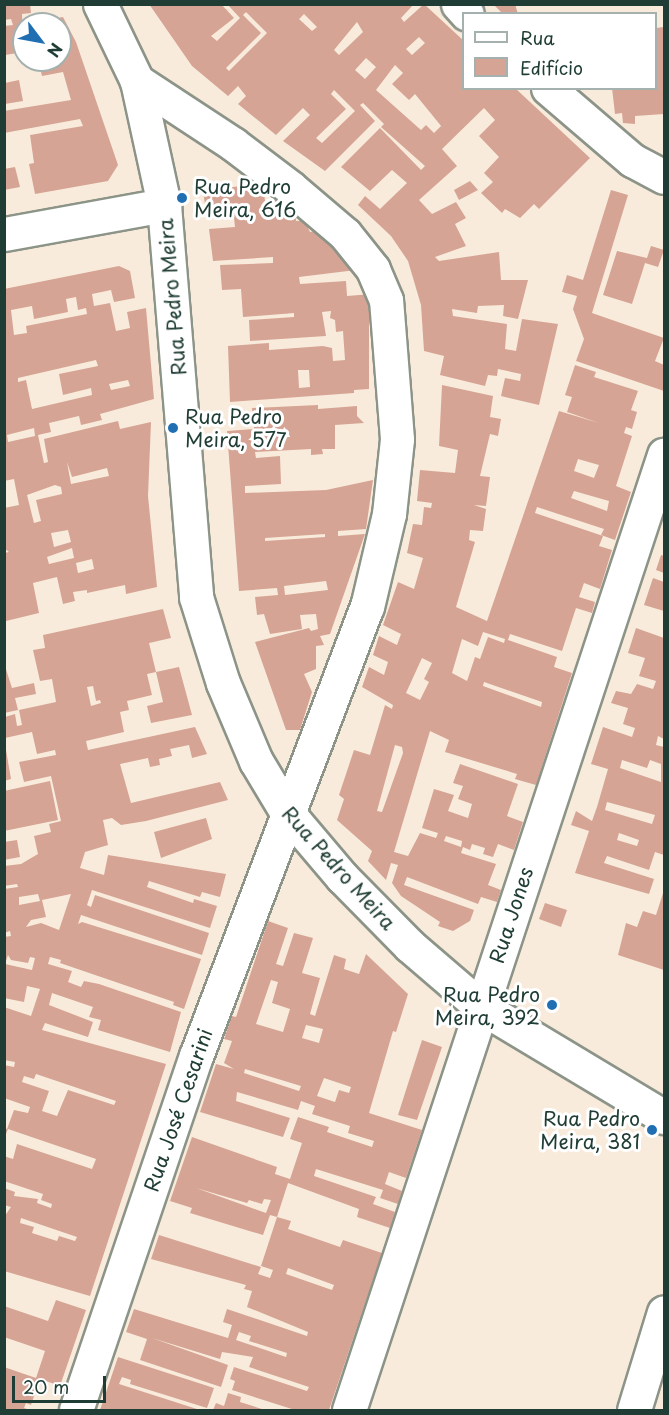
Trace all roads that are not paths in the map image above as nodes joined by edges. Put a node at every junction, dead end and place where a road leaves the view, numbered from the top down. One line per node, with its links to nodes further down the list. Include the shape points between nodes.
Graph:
1 (100, 4): 2 (street, Rua Pedro Meira)
2 (137, 81): 5 (street, Rua Pedro Meira); 8 (street, Rua José Cesarini, via 233,144 345,234 373,269 386,300 397,439 389,514 367,607)
3 (550, 90): 4 (street, via 632,160)
4 (664, 177)
5 (164, 205): 6 (street); 8 (street, Rua Pedro Meira, via 196,597 223,683 256,761)
6 (4, 234)
7 (664, 455): 9 (street, Rua Jones)
8 (286, 811): 9 (street, Rua Pedro Meira, via 342,877 410,946); 12 (street, Rua José Cesarini, via 196,1056)
9 (481, 1007): 10 (street, Rua Pedro Meira); 13 (street, Rua Jones)
10 (664, 1116)
11 (664, 1312): 14 (street)
12 (76, 1410)
13 (349, 1410)
14 (634, 1410)

